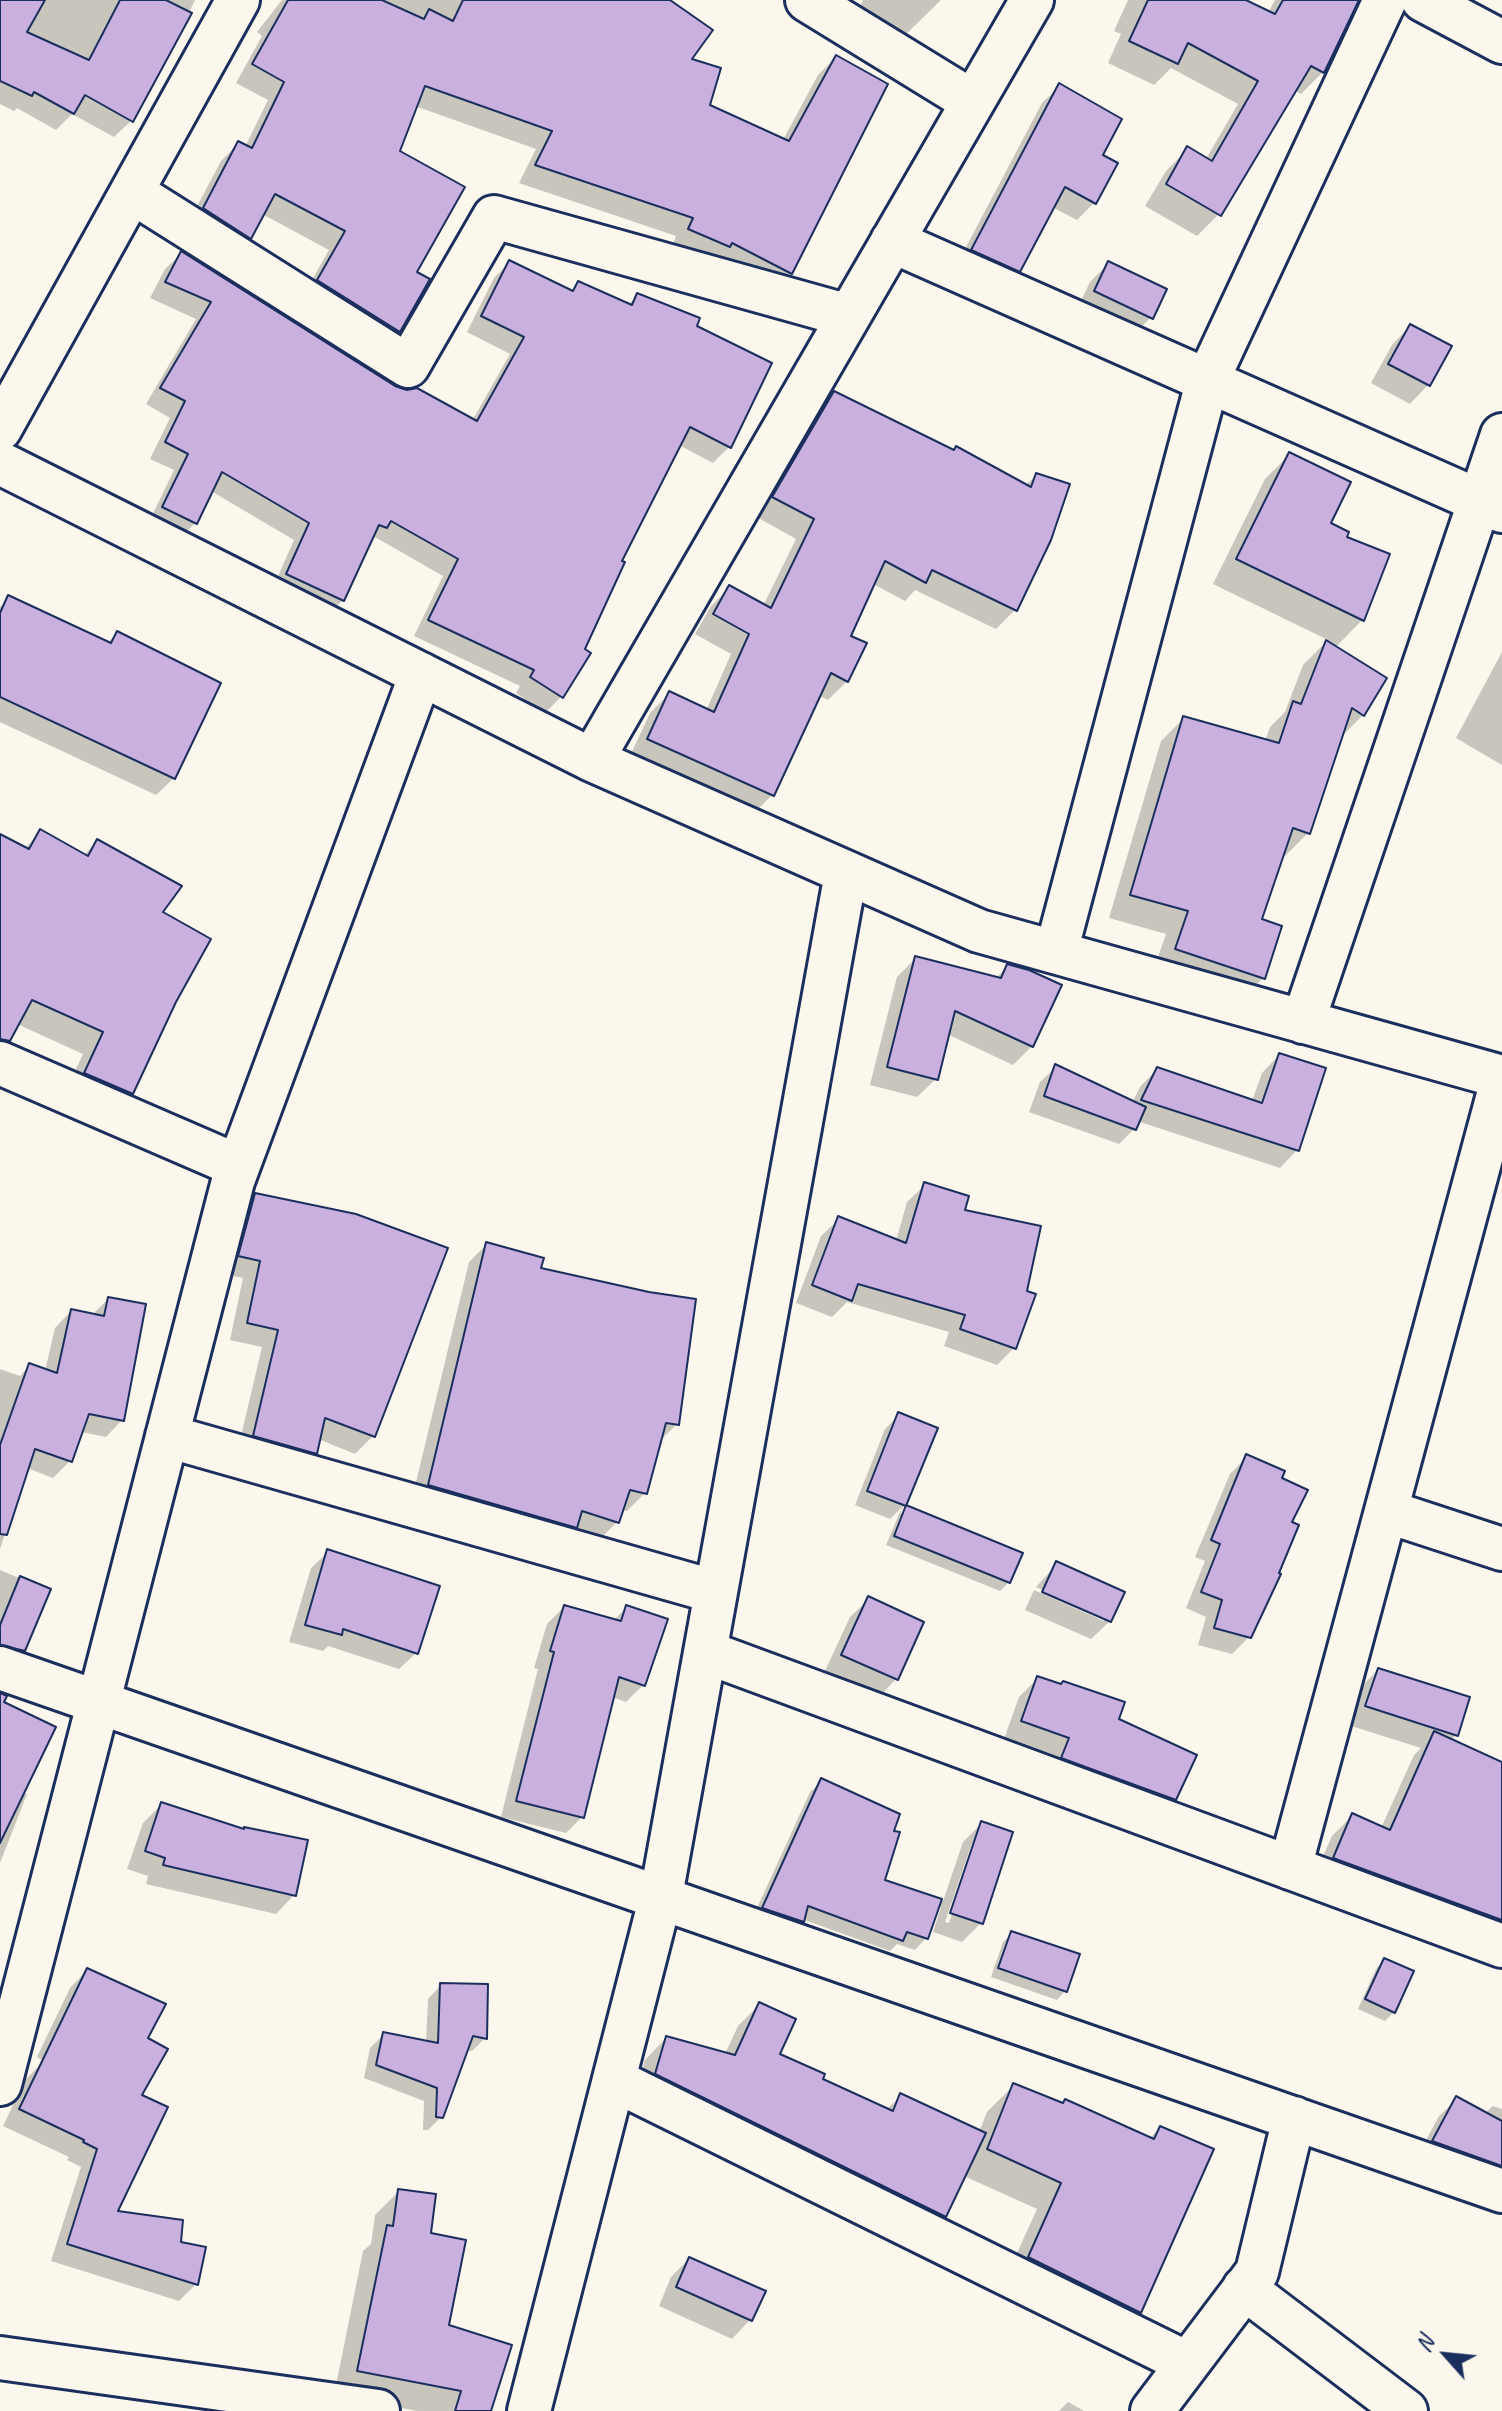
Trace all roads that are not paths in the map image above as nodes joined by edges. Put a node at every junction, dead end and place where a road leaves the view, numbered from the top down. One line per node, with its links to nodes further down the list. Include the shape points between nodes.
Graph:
1 (238, 0): 8 (street)
2 (807, 0): 7 (street)
3 (1032, 0): 7 (street)
4 (1385, 0): 11 (street)
5 (1423, 0): 6 (street)
6 (1502, 42)
7 (973, 102): 9 (street)
8 (132, 192): 10 (street, via 408,366 494,217); 12 (street)
9 (892, 241): 10 (street); 11 (street)
10 (849, 316): 17 (street)
11 (1208, 379): 15 (street); 19 (street)
12 (0, 429)
13 (1502, 435): 15 (street)
14 (0, 463): 16 (street)
15 (1491, 505): 20 (street)
16 (421, 674): 17 (street); 23 (street)
17 (592, 760): 18 (street)
18 (846, 873): 19 (street, via 979,931); 27 (street)
19 (1056, 952): 20 (street)
20 (1303, 1022): 22 (street)
21 (2, 1070): 23 (street)
22 (1502, 1079): 25 (street)
23 (238, 1166): 24 (street)
24 (167, 1436): 27 (street); 30 (street)
25 (1386, 1511): 26 (street); 31 (street)
26 (1502, 1549)
27 (716, 1592): 28 (street)
28 (706, 1652): 31 (street); 32 (street)
29 (0, 1668): 30 (street)
30 (99, 1702): 32 (street); 34 (street)
31 (1290, 1868): 33 (street)
32 (661, 1896): 35 (street); 37 (street)
33 (1502, 1946)
34 (9, 2013): 36 (street)
35 (614, 2080): 41 (street); 43 (street)
36 (0, 2084)
37 (1294, 2118): 38 (street); 39 (street, via 1257,2272)
38 (1502, 2191)
39 (1244, 2288): 41 (street); 45 (street)
40 (0, 2358): 42 (street)
41 (1187, 2363): 44 (street)
42 (378, 2411)
43 (529, 2411)
44 (1152, 2411)
45 (1406, 2411)

